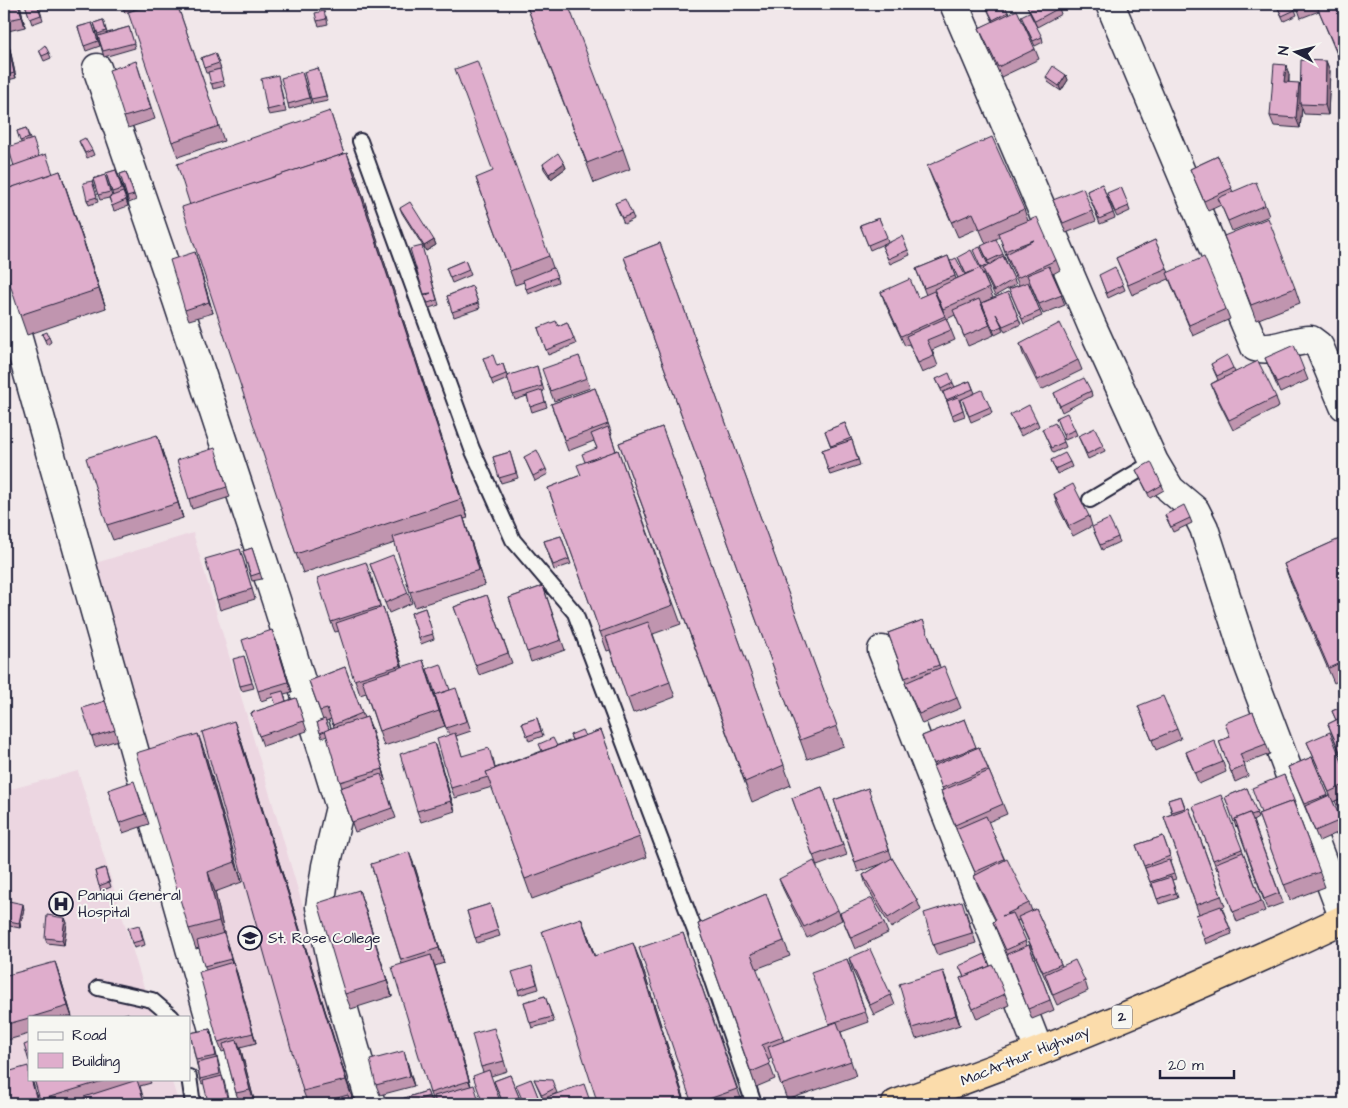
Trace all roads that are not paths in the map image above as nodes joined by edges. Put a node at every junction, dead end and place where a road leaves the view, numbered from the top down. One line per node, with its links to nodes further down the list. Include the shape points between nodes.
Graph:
1 (954, 4): 7 (street)
2 (1110, 4): 6 (street, via 1255,347 1264,350 1292,341 1312,340 1319,346)
3 (97, 68): 17 (street, via 236,478 340,807 320,907 337,986)
4 (360, 141): 18 (lane, via 472,449 513,540 575,614 696,931)
5 (4, 289): 16 (street)
6 (1344, 406)
7 (1154, 462): 8 (lane); 10 (street, via 1170,489 1195,510 1204,528 1247,661)
8 (1090, 500)
9 (882, 650): 13 (street)
10 (1344, 919): 13 (highway, MacArthur Highway / 2, via 1244,966)
11 (98, 988): 12 (lane, via 152,1000)
12 (171, 1016)
13 (1039, 1051): 19 (highway, MacArthur Highway / 2)
14 (189, 1080): 15 (lane)
15 (193, 1104)
16 (234, 1104)
17 (371, 1104)
18 (754, 1104)
19 (896, 1104)

